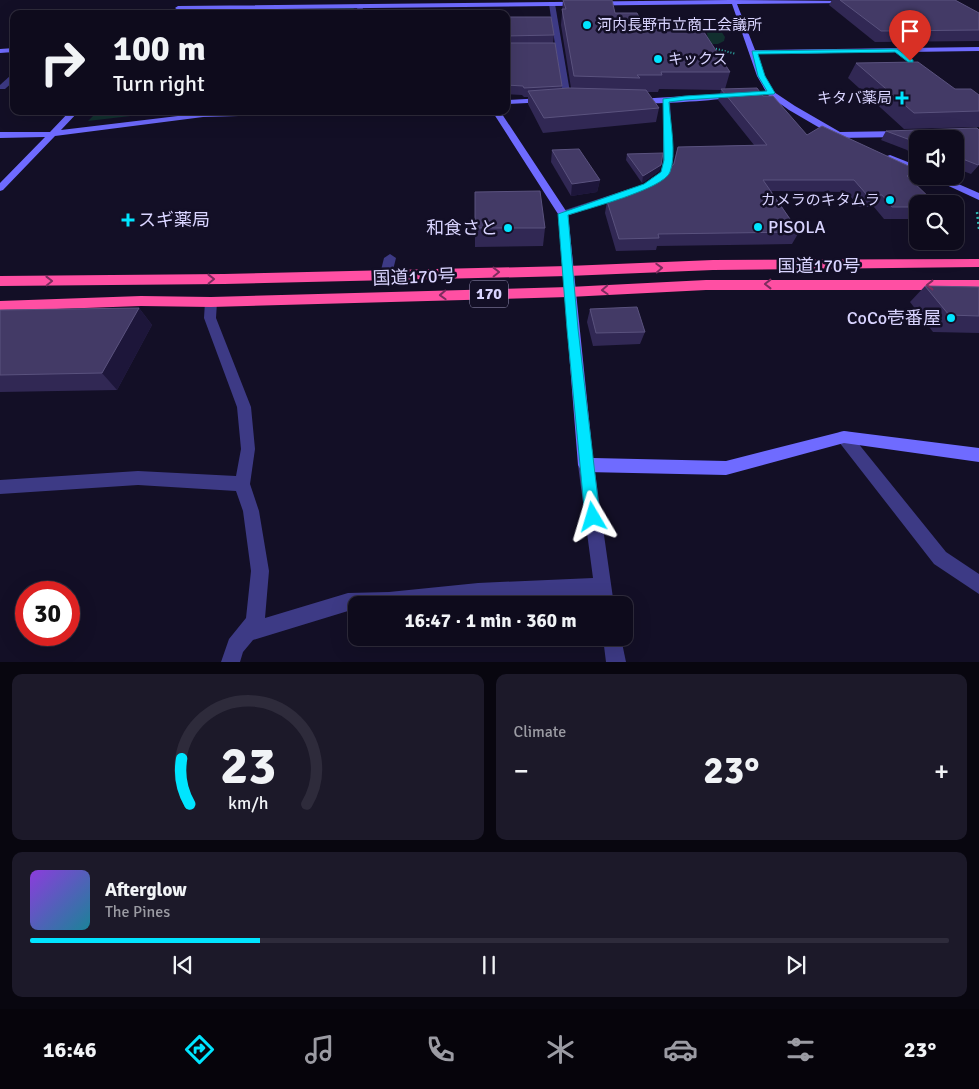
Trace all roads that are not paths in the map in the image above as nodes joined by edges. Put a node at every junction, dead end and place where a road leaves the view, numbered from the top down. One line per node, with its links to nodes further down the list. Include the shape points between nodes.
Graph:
1 (185, 0): 9 (street)
2 (860, 0): 5 (street)
3 (664, 1): 4 (street); 7 (street)
4 (734, 1): 5 (street); 15 (street)
5 (764, 1)
6 (502, 2): 7 (street); 8 (street)
7 (552, 4): 11 (street)
8 (361, 6): 9 (street); 10 (street)
9 (178, 8)
10 (360, 10)
11 (558, 47): 12 (street); 20 (street)
12 (549, 48)
13 (979, 49): 14 (street)
14 (897, 50): 15 (street); 16 (street)
15 (754, 52): 31 (street, via 767,93)
16 (904, 56)
17 (10, 80): 18 (street)
18 (2, 87)
19 (746, 94): 23 (street)
20 (558, 99): 21 (street); 24 (street)
21 (576, 100)
22 (626, 100): 23 (street)
23 (666, 101): 38 (street, via 668,160 665,174 647,186)
24 (510, 102)
25 (71, 115): 29 (street)
26 (233, 115): 29 (street)
27 (499, 115): 38 (street)
28 (909, 133): 31 (street)
29 (53, 134): 30 (street); 36 (street)
30 (0, 135)
31 (839, 135): 32 (street)
32 (856, 143)
33 (882, 154): 34 (street)
34 (909, 166)
35 (952, 185): 37 (street)
36 (0, 188)
37 (979, 197)
38 (563, 214): 41 (street)
39 (390, 258): 42 (street)
40 (979, 263): 41 (highway, 国道170号 / 170, one-way to 40, via 713,266)
41 (568, 272): 42 (highway, 国道170号 / 170, one-way to 41); 45 (street)
42 (386, 274): 43 (highway, 国道170号 / 170, one-way to 42)
43 (0, 281)
44 (979, 285): 45 (highway, 国道170号 / 170, one-way to 45, via 706,285)
45 (569, 292): 46 (highway, 国道170号 / 170, one-way to 46); 50 (street)
46 (211, 302): 47 (highway, 国道170号 / 170); 51 (street, via 210,318 244,407 248,449)
47 (0, 306)
48 (844, 437): 49 (street); 50 (street, via 726,468); 53 (street, via 940,558)
49 (979, 455)
50 (586, 465): 54 (street)
51 (242, 484): 52 (street, via 138,478); 56 (street, via 252,511 260,571 255,622)
52 (0, 487)
53 (979, 585)
54 (602, 586): 55 (street); 56 (street, via 348,602)
55 (604, 596)
56 (246, 632): 58 (street)
57 (613, 646): 59 (street)
58 (230, 662)
59 (616, 662)

